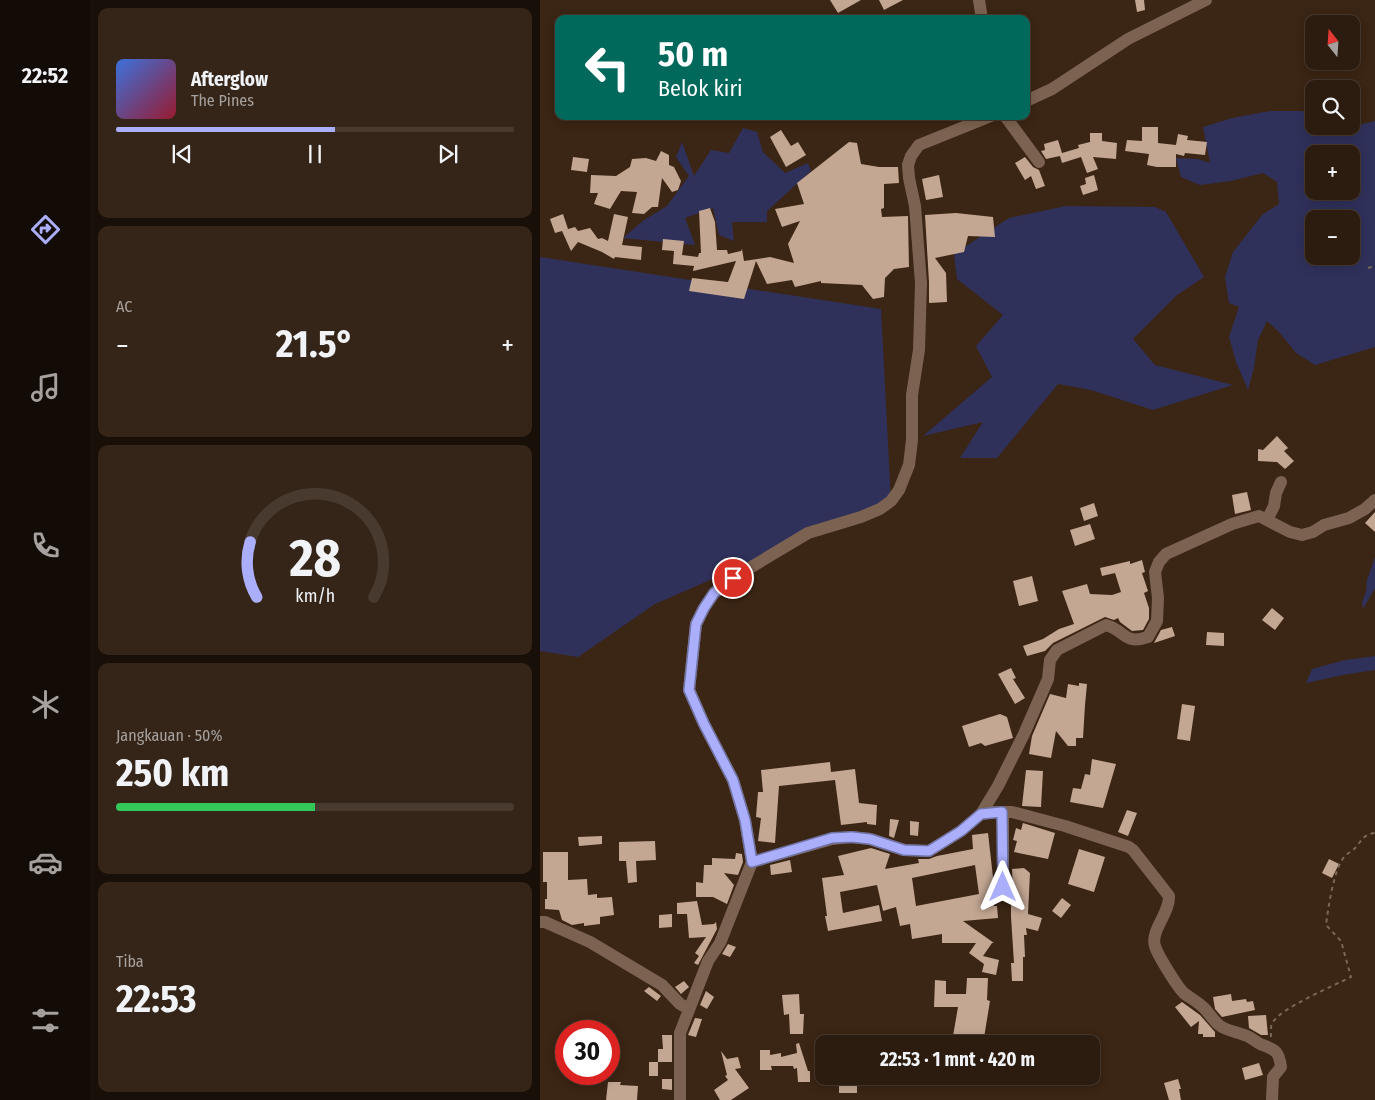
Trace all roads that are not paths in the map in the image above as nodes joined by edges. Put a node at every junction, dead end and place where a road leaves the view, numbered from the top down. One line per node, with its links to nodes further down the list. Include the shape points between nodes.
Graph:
1 (979, 0): 3 (street)
2 (1206, 0): 4 (street, via 1128,39 1052,90)
3 (981, 15)
4 (1030, 99)
5 (981, 120): 13 (street, via 919,145 908,165 915,206 921,292 911,448 909,465 899,490 880,509 808,533 733,578 714,593 696,624 689,690 733,780 745,820)
6 (1008, 120): 7 (street)
7 (1038, 162)
8 (1281, 482): 10 (street)
9 (1375, 500): 10 (street, via 1349,518 1302,535)
10 (1267, 520): 12 (street, via 1259,516 1246,519 1166,554 1155,572 1157,621 1148,636 1137,640 1128,638 1106,625 1057,650 1050,660 1048,679 1024,734)
11 (1002, 812): 12 (street); 14 (street); 18 (street, via 1065,826 1133,850 1169,896 1170,904 1157,929 1154,946 1184,994 1193,998 1220,1026 1271,1047 1278,1054 1280,1067 1273,1077)
12 (981, 814): 13 (street, via 929,851 904,850 870,839 832,838)
13 (752, 862): 16 (street)
14 (1003, 887)
15 (540, 922): 16 (street, via 590,942 662,985)
16 (689, 1009): 17 (street, via 680,1033)
17 (680, 1100)
18 (1272, 1100)

